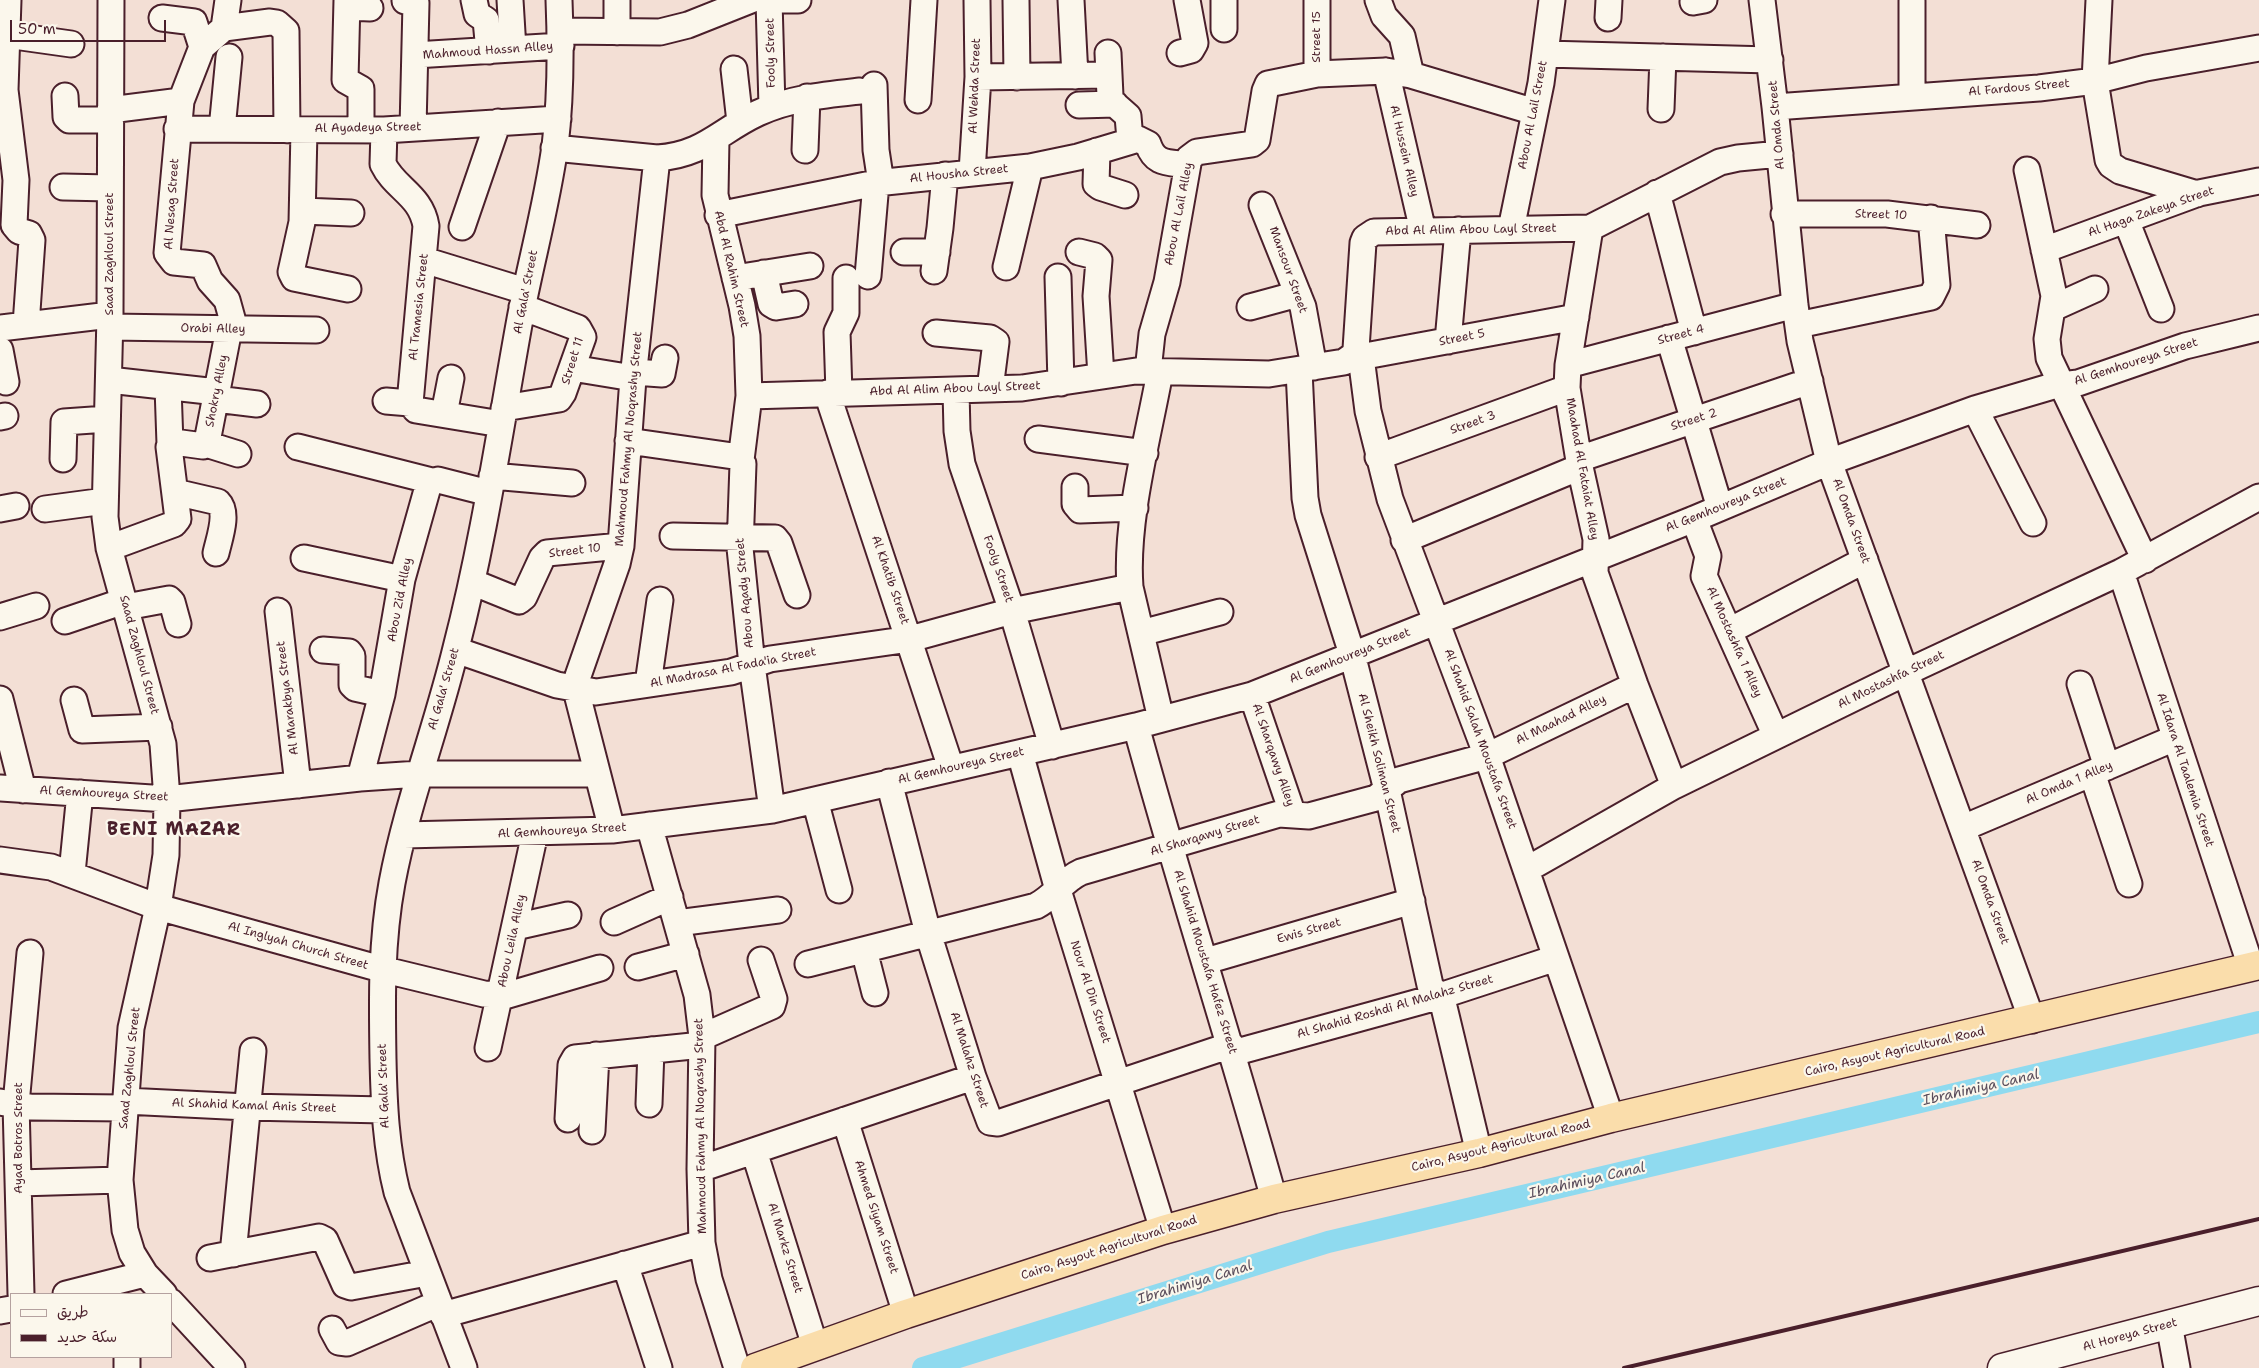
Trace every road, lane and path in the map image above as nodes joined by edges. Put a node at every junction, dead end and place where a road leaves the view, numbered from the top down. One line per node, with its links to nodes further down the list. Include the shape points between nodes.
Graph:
1 (8, 0): 32 (street)
2 (111, 0): 63 (street, Saad Zaghloul Street)
3 (228, 0): 29 (street)
4 (474, 0): 37 (street, via 476,14 486,20)
5 (510, 0): 37 (street)
6 (559, 0): 33 (street, Al Gala' Street)
7 (617, 0): 31 (street)
8 (751, 0): 31 (street, Mahmoud Hassn Alley, via 674,29 646,33)
9 (769, 0): 59 (street, Fooly Street)
10 (781, 0): 11 (street)
11 (798, 0)
12 (924, 0): 55 (street)
13 (977, 0): 49 (street, Al Wehda Street)
14 (1016, 0): 50 (street)
15 (1071, 0): 48 (street)
16 (1170, 0): 17 (street)
17 (1180, 0)
18 (1187, 0): 38 (street, via 1195,44 1191,50)
19 (1224, 0): 30 (street)
20 (1317, 0): 46 (street, Street 15)
21 (1378, 0): 47 (street, via 1384,16 1402,36)
22 (1552, 0): 39 (street, Abou Al Lail Street)
23 (1762, 0): 43 (street, Al Omda Street)
24 (1914, 0): 54 (street)
25 (2099, 0): 51 (street)
26 (405, 1): 40 (street, via 416,3)
27 (355, 5): 71 (street, Al Tramesia Street, via 345,80 362,88)
28 (162, 18): 35 (street, via 194,22)
29 (224, 28): 35 (street); 70 (street, via 277,23 286,30)
30 (1224, 29)
31 (617, 32): 33 (street, Mahmoud Hassn Alley)
32 (7, 35): 34 (street); 124 (street, via 6,101 16,180 14,225 19,231 29,234 32,240)
33 (561, 38): 37 (street, Mahmoud Hassn Alley); 64 (street, Al Gala' Street)
34 (72, 44)
35 (202, 47): 56 (street, Al Nesag Street)
36 (2259, 48): 51 (street, Al Fardous Street, via 2146,68)
37 (501, 50): 40 (street, Mahmoud Hassn Alley)
38 (1180, 53)
39 (1545, 54): 42 (street); 62 (street, Abou Al Lail Street)
40 (415, 55): 67 (street)
41 (229, 57): 69 (street)
42 (1663, 57): 43 (street); 61 (street)
43 (1770, 60): 60 (street, Al Omda Street)
44 (734, 69): 66 (street)
45 (1386, 71): 46 (street, Abou Al Lail Alley); 47 (street, Abou Al Lail Alley); 103 (street, Al Hussein Alley)
46 (1316, 74): 79 (street, Abou Al Lail Alley, via 1268,84 1259,137 1255,143 1198,152)
47 (1411, 75): 62 (street, Abou Al Lail Alley)
48 (1075, 76): 50 (street); 57 (street, via 1108,64 1110,96)
49 (978, 77): 50 (street); 82 (street, Al Wehda Street)
50 (1017, 77)
51 (2095, 81): 54 (street, Al Fardous Street); 90 (street, via 2111,166 2120,172)
52 (65, 96): 63 (street, via 68,120)
53 (807, 96): 59 (street); 75 (street); 85 (street, Al Khatib Street, via 867,88)
54 (1912, 96): 60 (street, Al Fardous Street)
55 (918, 100)
56 (181, 102): 63 (street); 68 (street, Al Nesag Street)
57 (1115, 104): 58 (street); 73 (street, via 1128,116)
58 (1079, 105)
59 (772, 107): 66 (street)
60 (1775, 107): 77 (street, Al Omda Street)
61 (1661, 109)
62 (1534, 112): 101 (street, Abou Al Lail Street)
63 (110, 115): 87 (street, Saad Zaghloul Street)
64 (558, 119): 65 (street, Al Ayadeya Street); 74 (street, Al Gala' Street)
65 (498, 122): 67 (street, Al Ayadeya Street); 99 (street)
66 (740, 122): 72 (street)
67 (413, 128): 71 (street, Al Ayadeya Street)
68 (177, 129): 69 (street, Al Ayadeya Street); 127 (street, Al Nesag Street, via 167,253 174,262 203,265 210,281 227,300)
69 (222, 129): 70 (street, Al Ayadeya Street)
70 (296, 130): 71 (street, Al Ayadeya Street); 92 (street)
71 (373, 130): 107 (street, Al Tramesia Street, via 385,168 416,200 424,217)
72 (716, 139): 78 (street, via 688,154); 94 (street, Abd Al Rahim Street, via 714,176)
73 (1130, 140): 76 (street, Al Housha Street); 79 (street, via 1144,140 1157,160)
74 (554, 148): 78 (street); 116 (street, Al Gala' Street)
75 (805, 150)
76 (1097, 151): 80 (street, Al Housha Street); 89 (street, via 1096,184)
77 (1780, 154): 88 (street, Abd Al Alim Abou Layl Street, via 1720,162); 93 (street, Al Omda Street)
78 (657, 158): 139 (street, Mahmoud Fahmy Al Noqrashy Street)
79 (1187, 165): 138 (street, Abou Al Lail Alley, via 1167,282 1152,334)
80 (1030, 167): 82 (street, Al Housha Street); 109 (street)
81 (2027, 170): 104 (street)
82 (972, 172): 83 (street, Al Housha Street)
83 (945, 175): 85 (street, Al Housha Street); 105 (street, via 935,262)
84 (2259, 181): 90 (street, Al Haga Zakeya Street)
85 (878, 183): 94 (street, Al Housha Street); 151 (street, Al Khatib Street, via 857,277 837,332)
86 (63, 187): 87 (street)
87 (110, 188): 123 (street, Saad Zaghloul Street)
88 (1657, 193): 100 (street, Abd Al Alim Abou Layl Street); 129 (street)
89 (1125, 194)
90 (2197, 194): 97 (street, Al Haga Zakeya Street)
91 (1262, 204): 115 (street, Mansour Street)
92 (303, 211): 95 (street); 113 (street, via 292,275)
93 (1784, 214): 96 (street, Street 10, via 1887,214); 121 (street, Al Omda Street)
94 (718, 215): 112 (street, Abd Al Rahim Street)
95 (351, 216)
96 (1931, 218): 98 (street, Street 10); 121 (street, Street 4, via 1937,285 1931,297)
97 (2126, 220): 104 (street, Al Haga Zakeya Street); 120 (street)
98 (1977, 225)
99 (462, 227)
100 (1590, 228): 101 (street, Abd Al Alim Abou Layl Street); 122 (street, Maahad Al Fataiat Alley)
101 (1511, 229): 102 (street, Abd Al Alim Abou Layl Street)
102 (1458, 230): 103 (street, Abd Al Alim Abou Layl Street); 132 (street)
103 (1423, 231): 135 (street, Abd Al Alim Abou Layl Street, via 1374,232 1365,238)
104 (2044, 250): 119 (street, via 2052,285)
105 (904, 252)
106 (1078, 252): 140 (street, via 1099,260 1096,296)
107 (424, 260): 116 (street); 156 (street, Al Tramesia Street, via 398,402 416,410)
108 (810, 266): 110 (street)
109 (1006, 267)
110 (764, 273): 112 (street); 117 (street, via 771,304 776,307)
111 (1058, 277): 146 (street)
112 (735, 278): 153 (street, Abd Al Rahim Street, via 747,336)
113 (348, 289)
114 (2095, 289): 119 (street)
115 (1298, 294): 118 (street); 137 (street, Mansour Street, via 1306,320)
116 (524, 299): 136 (street, Street 11, via 581,330 583,337); 157 (street, Al Gala' Street)
117 (795, 304)
118 (1250, 307)
119 (2053, 308): 147 (street, via 2047,348)
120 (2161, 309)
121 (1796, 315): 129 (street, Street 4); 145 (street, Al Omda Street)
122 (1576, 317): 132 (street, Street 5); 141 (street, Maahad Al Fataiat Alley)
123 (110, 321): 124 (street, Orabi Alley); 127 (street, Orabi Alley); 143 (street, Saad Zaghloul Street)
124 (26, 325): 125 (street, Orabi Alley)
125 (0, 328)
126 (2259, 328): 147 (street, Al Gemhoureya Street, via 2185,346 2078,383)
127 (232, 329): 128 (street, Orabi Alley); 152 (street, Shokry Alley)
128 (316, 330)
129 (1694, 332): 131 (street, Street 4)
130 (936, 333): 149 (street, via 990,338 996,342)
131 (1669, 338): 141 (street, Street 4); 159 (street)
132 (1448, 341): 135 (street, Street 5)
133 (0, 350): 144 (street)
134 (665, 358): 139 (street, via 662,374)
135 (1355, 358): 137 (street, Abd Al Alim Abou Layl Street); 167 (street, Al Shahid Salah Moustafa Street)
136 (572, 368): 139 (street); 157 (street, Street 11, via 559,399)
137 (1307, 368): 138 (street, Abd Al Alim Abou Layl Street, via 1254,374); 214 (street, Al Sheikh Soliman Street, via 1307,506)
138 (1154, 372): 140 (street, Abd Al Alim Abou Layl Street); 166 (street, Abou Al Lail Alley)
139 (634, 375): 161 (street, Mahmoud Fahmy Al Noqrashy Street)
140 (1101, 376): 146 (street, Abd Al Alim Abou Layl Street)
141 (1568, 377): 167 (street, Street 3); 171 (street, Maahad Al Fataiat Alley)
142 (451, 378): 156 (street)
143 (109, 380): 148 (street); 158 (street, Saad Zaghloul Street)
144 (6, 382)
145 (1810, 382): 159 (street, Street 2); 170 (street, Al Omda Street)
146 (1061, 383): 149 (street, Abd Al Alim Abou Layl Street)
147 (2062, 385): 155 (street, Al Gemhoureya Street); 193 (street)
148 (168, 387): 152 (street); 162 (street)
149 (990, 389): 150 (street, Abd Al Alim Abou Layl Street)
150 (956, 391): 151 (street, Abd Al Alim Abou Layl Street); 202 (street, Fooly Street, via 962,464)
151 (833, 393): 153 (street, Abd Al Alim Abou Layl Street); 211 (street, Al Khatib Street)
152 (216, 395): 154 (street); 163 (street, Shokry Alley)
153 (749, 396): 169 (street, Abd Al Rahim Street)
154 (257, 404)
155 (1975, 409): 170 (street, Al Gemhoureya Street); 183 (street)
156 (444, 414): 157 (street, Al Tramesia Street)
157 (503, 416): 174 (street, Al Gala' Street)
158 (107, 419): 168 (street, via 64,422); 178 (street, Saad Zaghloul Street)
159 (1694, 420): 171 (street, Street 2); 180 (street)
160 (1038, 439): 166 (street)
161 (628, 441): 169 (street); 187 (street, Mahmoud Fahmy Al Noqrashy Street)
162 (170, 444): 163 (street, Shokry Alley); 176 (street)
163 (206, 444): 165 (street)
164 (298, 446): 172 (street)
165 (238, 454)
166 (1145, 454): 179 (street, Abou Al Lail Alley)
167 (1378, 457): 186 (street, Al Shahid Salah Moustafa Street)
168 (63, 458)
169 (741, 460): 185 (street, Abou Aqady Street)
170 (1829, 462): 180 (street, Al Gemhoureya Street); 192 (street, Al Omda Street)
171 (1579, 463): 186 (street, Street 2); 190 (street, Maahad Al Fataiat Alley, via 1596,540)
172 (432, 481): 174 (street); 195 (street, Abou Zid Alley)
173 (572, 483): 174 (street)
174 (490, 485): 196 (street, Al Gala' Street)
175 (1075, 487): 179 (street, via 1075,504 1080,510)
176 (175, 492): 188 (street, via 176,522); 189 (street, via 218,502 221,506 223,514)
177 (2259, 497): 193 (street, Al Mostashfa Street)
178 (105, 501): 181 (street); 188 (street, Saad Zaghloul Street)
179 (1135, 508): 197 (street, Abou Al Lail Alley, via 1129,552)
180 (1720, 508): 182 (street, Al Gemhoureya Street)
181 (45, 509)
182 (1694, 519): 190 (street, Al Gemhoureya Street); 209 (street, Al Mostashfa 1 Alley, via 1708,556 1704,576)
183 (2033, 523)
184 (673, 536): 185 (street)
185 (739, 537): 198 (street, via 777,540); 215 (street, Abou Aqady Street)
186 (1404, 540): 206 (street, Al Shahid Salah Moustafa Street)
187 (621, 546): 196 (street, Street 10, via 547,553 519,601); 220 (street, Mahmoud Fahmy Al Noqrashy Street)
188 (109, 548): 200 (street, Saad Zaghloul Street)
189 (216, 553)
190 (1596, 557): 206 (street, Al Gemhoureya Street); 219 (street, Maahad Al Fataiat Alley, via 1595,573)
191 (304, 558): 195 (street)
192 (1865, 560): 209 (street); 216 (street, Al Omda Street)
193 (2145, 560): 194 (street, Al Mostashfa Street)
194 (2121, 572): 216 (street, Al Mostashfa Street); 229 (street, Al Idara Al Taalemia Street)
195 (402, 580): 221 (street, Abou Zid Alley)
196 (472, 582): 213 (street, Al Gala' Street)
197 (1130, 587): 202 (street, Al Madrasa Al Fada'ia Street); 210 (street, Abou Al Lail Alley)
198 (797, 595)
199 (660, 600): 217 (street)
200 (125, 604): 207 (street); 208 (street, via 168,599 172,602); 227 (street, Saad Zaghloul Street)
201 (36, 606): 205 (street)
202 (1012, 610): 211 (street, Al Madrasa Al Fada'ia Street); 230 (street, Fooly Street)
203 (278, 611): 239 (street, Al Marakbya Street)
204 (1220, 612): 210 (street)
205 (0, 617)
206 (1436, 620): 214 (street, Al Gemhoureya Street); 232 (street, Al Shahid Salah Moustafa Street)
207 (65, 621)
208 (178, 624)
209 (1729, 631): 228 (street, Al Mostashfa 1 Alley)
210 (1141, 633): 225 (street, Abou Al Lail Alley)
211 (910, 639): 215 (street, Al Madrasa Al Fada'ia Street, via 770,659); 233 (street, Al Khatib Street)
212 (323, 650): 221 (street, via 349,652 352,656 352,685)
213 (456, 650): 220 (street, Al Madrasa Al Fada'ia Street); 235 (street, Al Gala' Street)
214 (1352, 654): 222 (street, Al Gemhoureya Street); 242 (street, Al Sheikh Soliman Street)
215 (752, 665): 217 (street, Al Madrasa Al Fada'ia Street); 246 (street, Abou Aqady Street)
216 (1907, 672): 228 (street, Al Mostashfa Street); 249 (street, Al Omda Street)
217 (648, 684): 220 (street, Al Madrasa Al Fada'ia Street, via 596,692)
218 (2080, 684): 234 (street)
219 (1635, 685): 232 (street, Al Maahad Alley); 240 (street, Maahad Al Fataiat Alley)
220 (576, 690): 236 (street, Mahmoud Fahmy Al Noqrashy Street)
221 (382, 694): 237 (street, Abou Zid Alley)
222 (1252, 695): 225 (street, Al Gemhoureya Street); 247 (street, Al Sharqawy Alley)
223 (0, 699): 241 (street)
224 (74, 700): 227 (street, via 82,730)
225 (1162, 719): 226 (street, Al Gemhoureya Street)
226 (1136, 726): 230 (street, Al Gemhoureya Street); 253 (street, Al Shahid Moustafa Hafez Street)
227 (159, 727): 244 (street, Saad Zaghloul Street)
228 (1776, 736): 240 (street, Al Mostashfa Street)
229 (2175, 738): 234 (street, Al Omda 1 Alley); 276 (street, Al Idara Al Taalemia Street)
230 (1052, 746): 231 (street, Al Gemhoureya Street)
231 (1020, 753): 233 (street, Al Gemhoureya Street); 259 (street, Nour Al Din Street)
232 (1487, 756): 242 (street, Al Sharqawy Street, via 1400,780); 255 (street, Al Shahid Salah Moustafa Street)
233 (951, 768): 238 (street, Al Gemhoureya Street)
234 (2099, 770): 249 (street, Al Omda 1 Alley); 257 (street)
235 (419, 774): 236 (street, Al Gemhoureya Street); 237 (street, Al Gemhoureya Street); 252 (street, Al Gala' Street)
236 (597, 774): 250 (street, Mahmoud Fahmy Al Noqrashy Street)
237 (360, 778): 239 (street, Al Gemhoureya Street)
238 (890, 782): 245 (street, Al Gemhoureya Street); 268 (street, Al Malahz Street)
239 (298, 785): 244 (street, Al Gemhoureya Street)
240 (1674, 786): 255 (street, Al Mostashfa Street)
241 (12, 789): 243 (street, Al Gemhoureya Street)
242 (1387, 790): 247 (street, Al Sharqawy Street, via 1376,798 1309,816); 261 (street, Al Sheikh Soliman Street)
243 (80, 793): 244 (street, Al Gemhoureya Street); 256 (street)
244 (167, 799): 262 (street, Saad Zaghloul Street, via 166,855)
245 (815, 800): 246 (street, Al Gemhoureya Street); 258 (street)
246 (772, 810): 248 (street, Al Gemhoureya Street)
247 (1293, 815): 253 (street, Al Sharqawy Street, via 1279,814)
248 (649, 825): 250 (street, Al Gemhoureya Street); 260 (street, Mahmoud Fahmy Al Noqrashy Street)
249 (1964, 828): 283 (street, Al Omda Street)
250 (612, 830): 251 (street, Al Gemhoureya Street)
251 (536, 833): 252 (street, Al Gemhoureya Street); 267 (street, Abou Leila Alley)
252 (404, 835): 279 (street, Al Gala' Street, via 392,881)
253 (1169, 847): 259 (street, Al Sharqawy Street, via 1081,872); 274 (street, Al Shahid Moustafa Hafez Street)
254 (0, 860): 256 (street, Al Inglyah Church Street)
255 (1526, 870): 272 (street, Al Shahid Salah Moustafa Street)
256 (72, 873): 262 (street, Al Inglyah Church Street)
257 (2129, 884)
258 (839, 890)
259 (1058, 890): 268 (street, Al Sharqawy Street, via 1036,906); 291 (street, Nour Al Din Street)
260 (670, 897): 265 (street); 266 (street, Mahmoud Fahmy Al Noqrashy Street)
261 (1412, 901): 274 (street, Ewis Street); 282 (street, Al Sheikh Soliman Street, via 1430,986)
262 (158, 906): 279 (street, Al Inglyah Church Street); 293 (street, Saad Zaghloul Street, via 132,1028)
263 (778, 910): 266 (street)
264 (568, 915): 267 (street)
265 (614, 922)
266 (677, 923): 271 (street, Mahmoud Fahmy Al Noqrashy Street)
267 (515, 927): 281 (street, Abou Leila Alley)
268 (928, 933): 269 (street, Al Sharqawy Street); 290 (street, Al Malahz Street)
269 (864, 950): 275 (street, Al Sharqawy Street); 280 (street)
270 (30, 953): 292 (street, Ayad Botros Street)
271 (686, 954): 277 (street); 284 (street, Mahmoud Fahmy Al Noqrashy Street, via 697,995)
272 (1556, 958): 282 (street, Al Shahid Roshdi Al Malahz Street); 297 (street, Al Shahid Salah Moustafa Street)
273 (761, 960): 284 (street, via 774,999 772,1006)
274 (1206, 961): 286 (street, Al Shahid Moustafa Hafez Street)
275 (808, 964)
276 (2255, 966): 283 (highway, Cairo, Asyout Agricultural Road)
277 (638, 967)
278 (600, 968): 281 (street, Al Inglyah Church Street)
279 (381, 970): 281 (street, Al Inglyah Church Street); 296 (street, Al Gala' Street)
280 (875, 993)
281 (500, 995): 285 (street, Abou Leila Alley)
282 (1437, 997): 286 (street, Al Shahid Roshdi Al Malahz Street); 302 (street, Al Sheikh Soliman Street, via 1444,1007)
283 (2032, 1020): 297 (highway, Cairo, Asyout Agricultural Road)
284 (702, 1041): 287 (street); 303 (street, Mahmoud Fahmy Al Noqrashy Street)
285 (488, 1048)
286 (1232, 1049): 291 (street, Al Malahz Street); 306 (street, Al Shahid Moustafa Hafez Street)
287 (651, 1050): 289 (street); 294 (street)
288 (253, 1052): 295 (street)
289 (596, 1055): 298 (street, via 579,1056 572,1061); 300 (street)
290 (973, 1077): 291 (street, Al Malahz Street, via 988,1119 994,1124); 299 (street)
291 (1119, 1082): 308 (street, Nour Al Din Street)
292 (8, 1103): 293 (street, Al Shahid Kamal Anis Street, via 30,1107); 305 (street, Ayad Botros Street)
293 (124, 1104): 295 (street, Al Shahid Kamal Anis Street); 304 (street, Saad Zaghloul Street)
294 (649, 1104)
295 (247, 1107): 296 (street, Al Shahid Kamal Anis Street); 311 (street, via 221,1256 319,1237 325,1240 345,1285 352,1287)
296 (384, 1110): 311 (street, Al Gala' Street, via 395,1183)
297 (1611, 1118): 302 (highway, Cairo, Asyout Agricultural Road)
298 (568, 1119)
299 (845, 1120): 301 (street); 319 (street, Ahmed Siyam Street)
300 (592, 1131)
301 (754, 1151): 303 (street); 322 (street, Al Markz Street)
302 (1479, 1153): 306 (highway, Cairo, Asyout Agricultural Road)
303 (700, 1169): 309 (street, Mahmoud Fahmy Al Noqrashy Street)
304 (120, 1180): 305 (street); 312 (street, Saad Zaghloul Street, via 125,1230 132,1253)
305 (19, 1183): 307 (street, Ayad Botros Street)
306 (1274, 1199): 308 (highway, Cairo, Asyout Agricultural Road)
307 (10, 1228): 313 (street, Ayad Botros Street)
308 (1163, 1230): 319 (highway, Cairo, Asyout Agricultural Road)
309 (702, 1243): 310 (street); 327 (street, Mahmoud Fahmy Al Noqrashy Street, via 709,1279)
310 (625, 1264): 318 (street); 326 (street)
311 (427, 1273): 318 (street, Al Gala' Street)
312 (132, 1282): 314 (street); 315 (street, Saad Zaghloul Street)
313 (21, 1293)
314 (72, 1293)
315 (161, 1293)
316 (2259, 1301): 320 (street, Al Horeya Street)
317 (172, 1303): 324 (street)
318 (441, 1309): 321 (street, via 347,1343 339,1342); 325 (street, Al Gala' Street)
319 (906, 1314): 322 (highway, Cairo, Asyout Agricultural Road)
320 (2169, 1324): 323 (street, Al Horeya Street); 330 (street)
321 (332, 1330)
322 (816, 1346): 328 (highway, Cairo, Asyout Agricultural Road)
323 (2069, 1360): 329 (street, Al Horeya Street)
324 (232, 1368)
325 (464, 1368)
326 (659, 1368)
327 (737, 1368)
328 (755, 1368)
329 (2002, 1368)
330 (2177, 1368)

